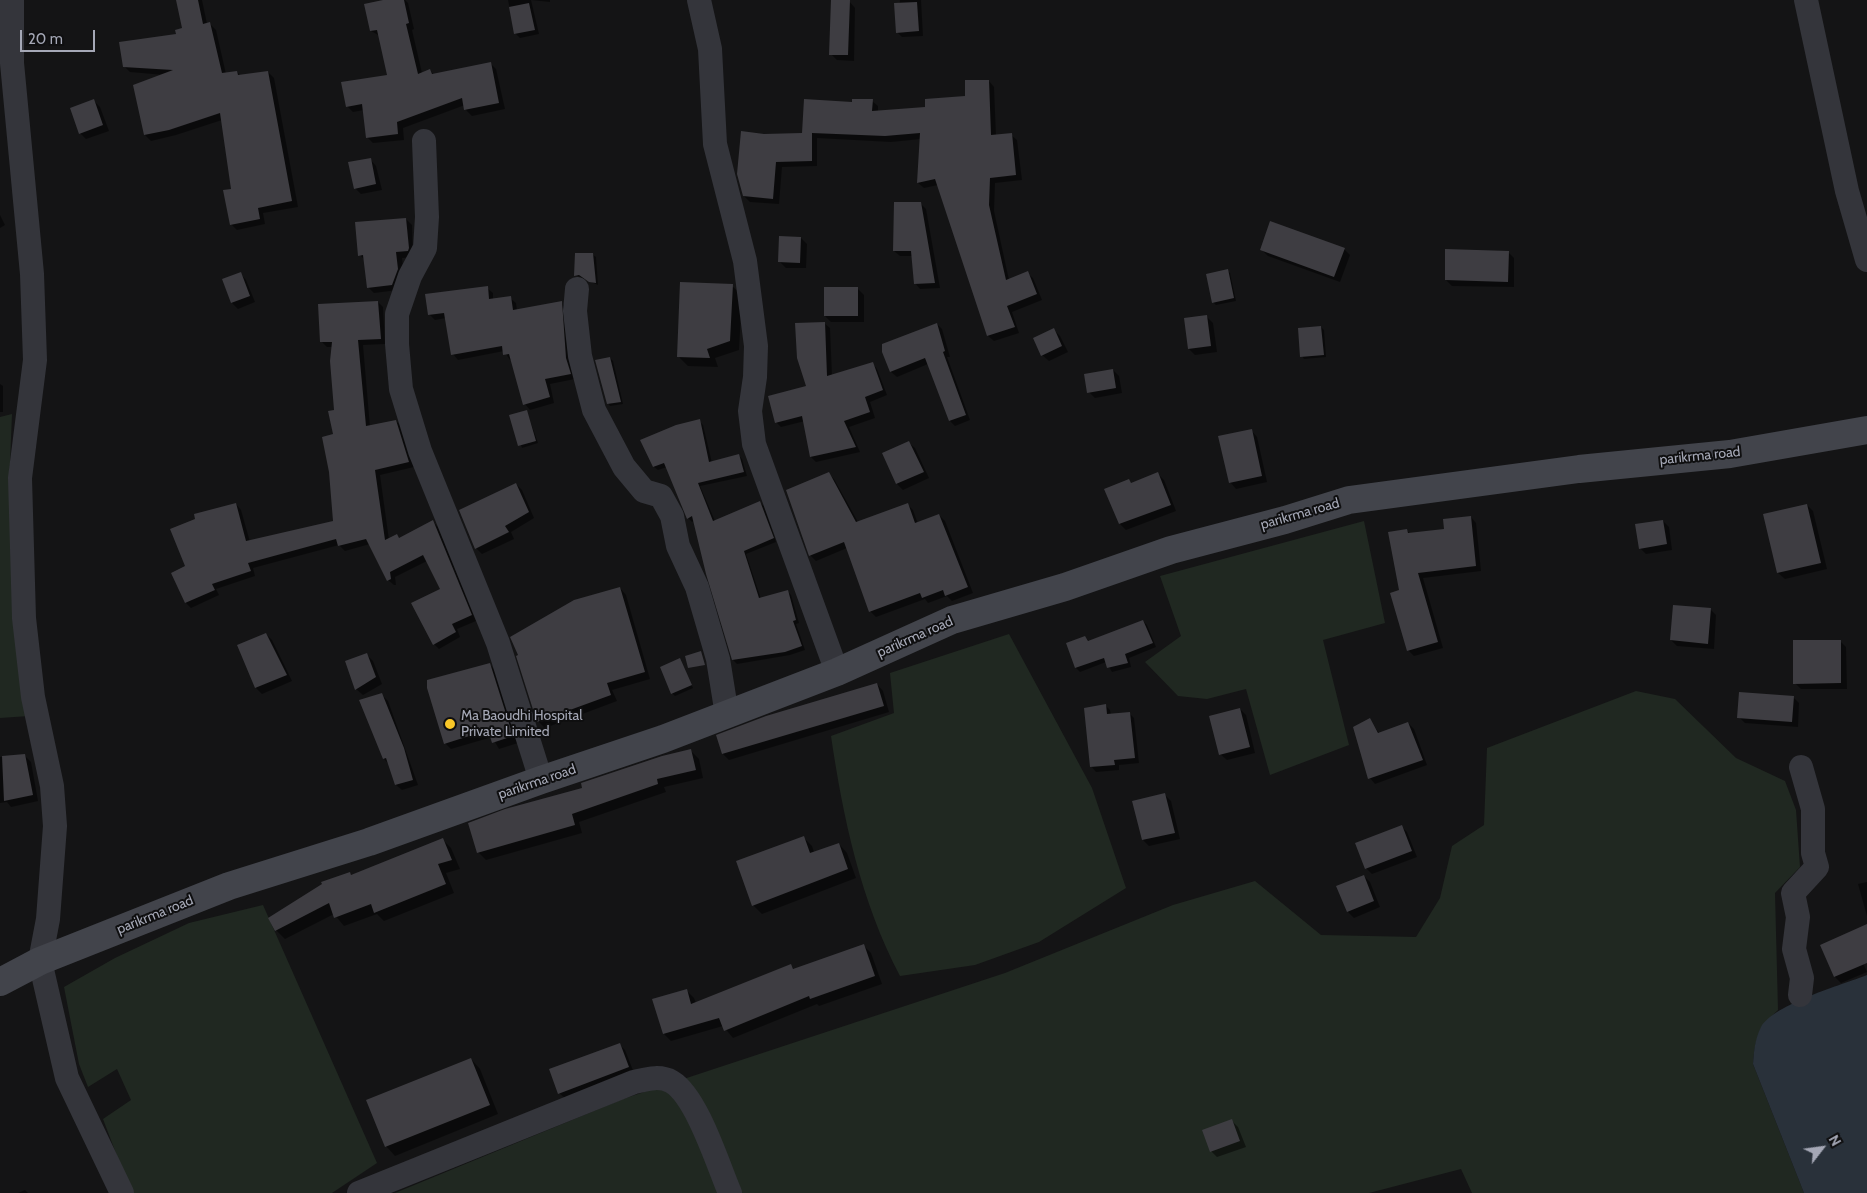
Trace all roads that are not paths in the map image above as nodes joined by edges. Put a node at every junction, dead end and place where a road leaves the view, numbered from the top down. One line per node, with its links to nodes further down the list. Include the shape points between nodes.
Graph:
1 (12, 0): 12 (street, via 12,62 32,274 35,360 20,478 24,618 33,697 52,786 54,826 48,919)
2 (699, 0): 8 (street, via 710,49 715,144 745,260 756,346 750,411 754,444)
3 (1806, 0): 5 (street, via 1847,191)
4 (424, 140): 11 (street, via 425,248 410,276 397,314 396,344 401,388 420,451 498,644)
5 (1867, 260)
6 (577, 289): 9 (street, via 575,311 580,356 594,410 624,467 644,491 661,496 672,516 678,546 697,587 718,659)
7 (1867, 430): 8 (street, parikrma road, via 1730,454 1579,468 1349,500 1170,550 1065,587 952,620)
8 (837, 672): 9 (street, parikrma road)
9 (727, 715): 11 (street, parikrma road)
10 (1801, 767): 14 (street, via 1813,809 1813,852 1817,867 1793,893 1798,916 1794,948 1802,978)
11 (541, 780): 12 (street, parikrma road, via 370,842 228,886)
12 (40, 961): 13 (street, parikrma road); 15 (street, via 67,1078)
13 (0, 982)
14 (1800, 995)
15 (122, 1193)
16 (359, 1193): 17 (street, via 634,1082 656,1078 672,1082 689,1097)
17 (730, 1193)

